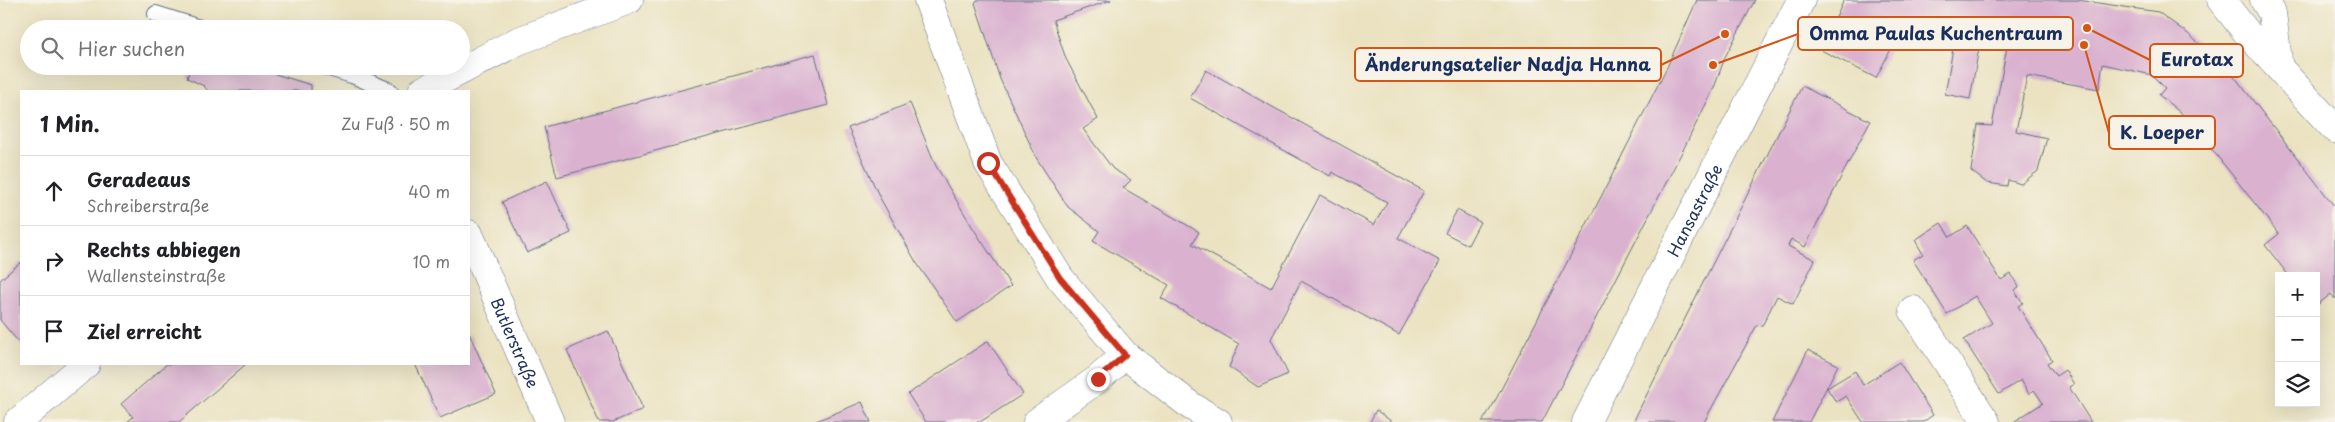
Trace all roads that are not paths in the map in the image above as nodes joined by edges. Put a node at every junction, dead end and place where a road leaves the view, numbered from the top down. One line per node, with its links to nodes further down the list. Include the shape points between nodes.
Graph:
1 (629, 0): 8 (street, via 518,41)
2 (928, 0): 17 (street, via 988,163 1060,278)
3 (1801, 0): 23 (street, Hansastraße)
4 (2221, 0): 9 (street)
5 (2264, 0): 9 (street, via 2272,13)
6 (156, 14): 7 (lane)
7 (175, 20)
8 (470, 66)
9 (2279, 68): 14 (street)
10 (352, 75): 12 (lane)
11 (453, 75): 13 (street)
12 (388, 90)
13 (424, 90)
14 (2335, 129)
15 (470, 236): 20 (street, Butlerstraße)
16 (1913, 310): 24 (street)
17 (1125, 355): 21 (street, via 1098,379); 22 (street)
18 (85, 365): 19 (street)
19 (18, 422)
20 (550, 422)
21 (1037, 422)
22 (1218, 422)
23 (1586, 422)
24 (1986, 422)

